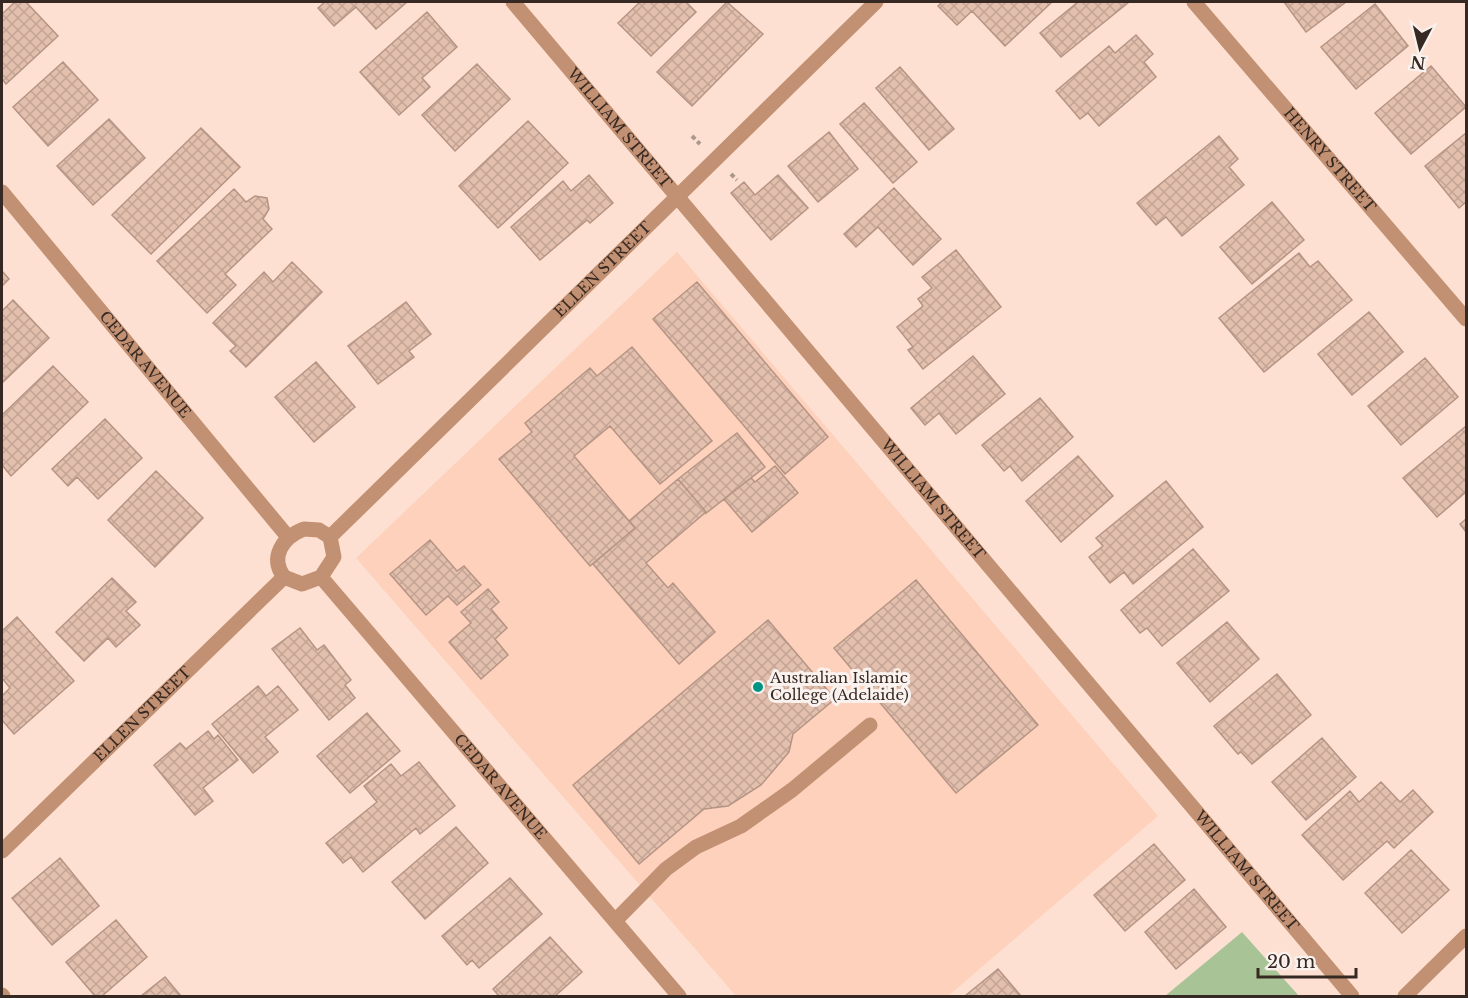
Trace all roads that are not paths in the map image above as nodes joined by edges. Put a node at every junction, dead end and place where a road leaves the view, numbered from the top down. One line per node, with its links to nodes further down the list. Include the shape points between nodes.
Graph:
1 (513, 2): 5 (street, WILLIAM STREET)
2 (876, 2): 5 (street, ELLEN STREET)
3 (1194, 2): 6 (street, HENRY STREET)
4 (2, 192): 7 (street, CEDAR AVENUE)
5 (677, 195): 8 (street, ELLEN STREET); 16 (street, WILLIAM STREET)
6 (1467, 319)
7 (288, 537): 8 (street, via 304,529 319,530); 9 (street, via 278,556)
8 (330, 537): 10 (street, via 334,557)
9 (284, 577): 10 (street, via 302,584); 12 (street, ELLEN STREET)
10 (321, 577): 13 (street, CEDAR AVENUE)
11 (870, 725): 13 (street, via 741,826 696,847 666,869)
12 (2, 851)
13 (616, 920): 15 (street, CEDAR AVENUE)
14 (1467, 936): 17 (street)
15 (679, 996)
16 (1352, 996)
17 (1405, 996)

